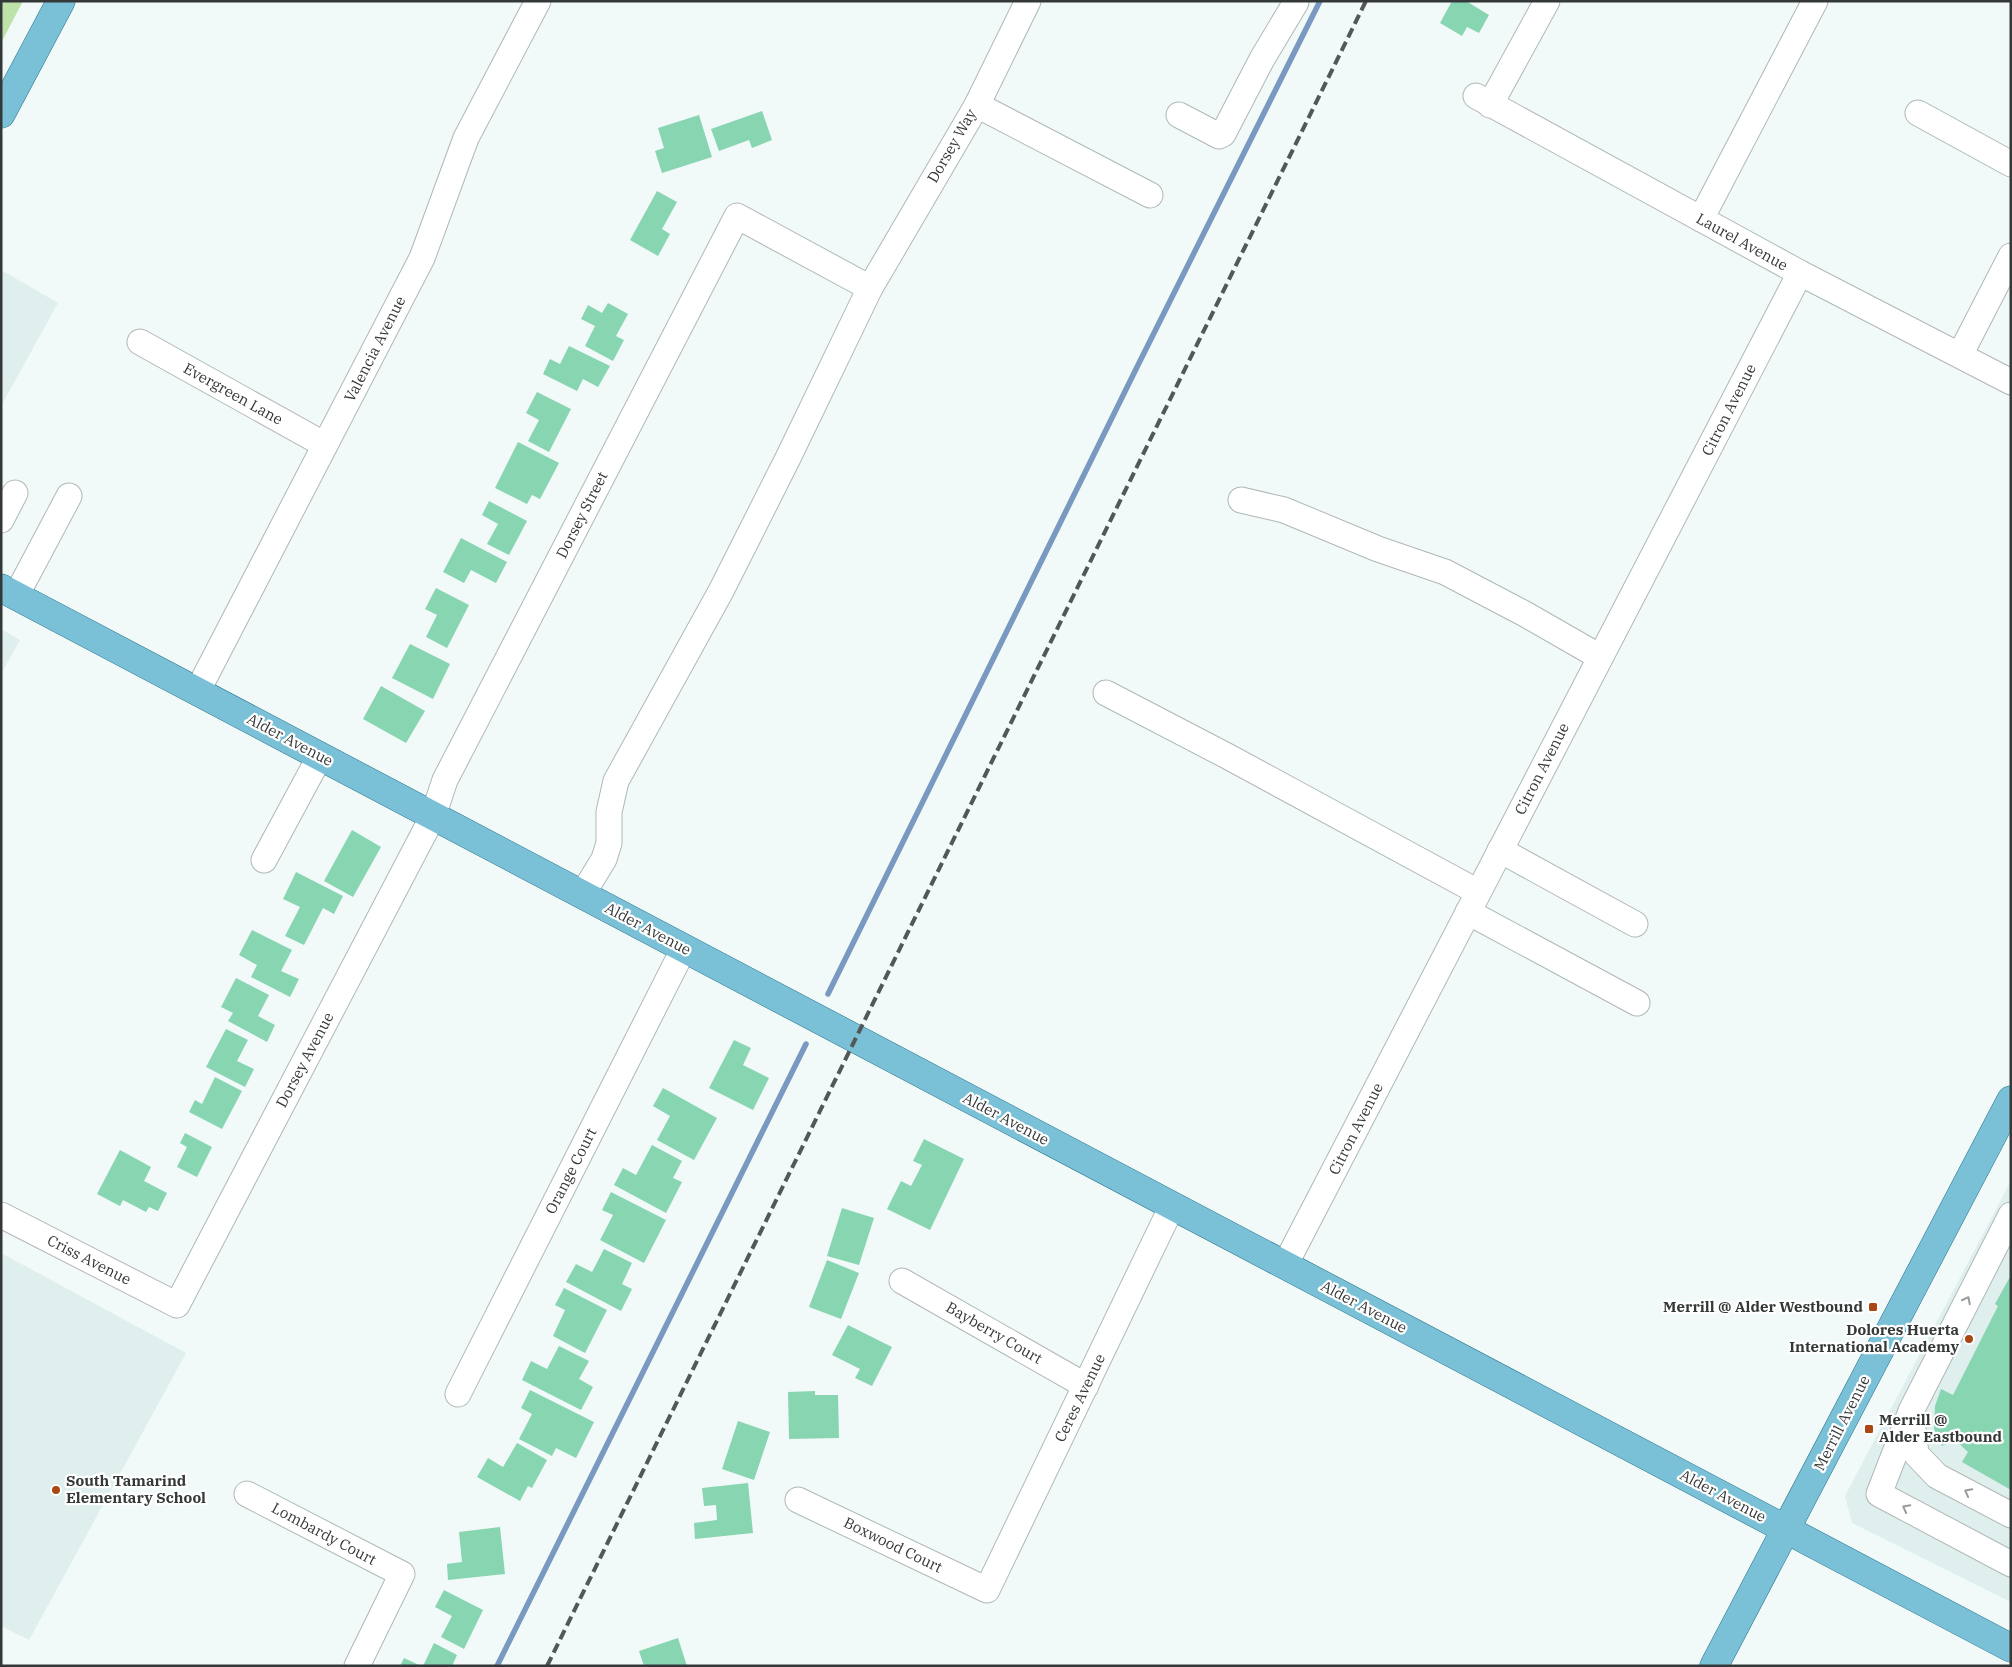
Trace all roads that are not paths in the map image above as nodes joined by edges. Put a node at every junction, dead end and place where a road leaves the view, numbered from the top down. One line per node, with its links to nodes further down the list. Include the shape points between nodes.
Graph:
1 (61, 1): 9 (main road)
2 (538, 1): 20 (street, Valencia Avenue, via 466,138 422,258)
3 (1028, 1): 7 (street, Dorsey Way)
4 (1547, 1): 13 (street, Laurel Avenue, via 1483,101)
5 (1815, 1): 13 (street)
6 (1295, 2): 10 (street, via 1223,134 1219,136)
7 (977, 105): 12 (street); 16 (street, Dorsey Way)
8 (1918, 113): 11 (street)
9 (1, 114)
10 (1179, 115)
11 (2011, 164)
12 (1150, 195)
13 (1701, 219): 15 (street, Laurel Avenue)
14 (2011, 256): 18 (street)
15 (1800, 273): 18 (street, Laurel Avenue); 26 (street, Citron Avenue)
16 (870, 288): 30 (street, Dorsey Street, via 736,216 445,780); 33 (street, Dorsey Way, via 721,591 616,781 609,812 609,843 604,859)
17 (140, 342): 20 (street, Evergreen Lane)
18 (1960, 355): 19 (street, Laurel Avenue)
19 (2011, 382)
20 (325, 445): 27 (street, Valencia Avenue)
21 (15, 493): 24 (street)
22 (69, 496): 25 (street)
23 (1242, 500): 26 (street, via 1284,510 1378,549 1445,572)
24 (1, 520)
25 (9, 592): 27 (main road, Alder Avenue)
26 (1600, 657): 31 (street, Citron Avenue)
27 (197, 692): 29 (main road, Alder Avenue)
28 (1106, 692): 34 (street, via 1228,756)
29 (320, 756): 30 (main road, Alder Avenue); 32 (street)
30 (433, 816): 33 (main road, Alder Avenue); 45 (street, Dorsey Avenue)
31 (1500, 850): 34 (street, Citron Avenue); 35 (street)
32 (264, 860)
33 (582, 894): 36 (main road, Alder Avenue)
34 (1473, 902): 37 (street); 43 (street, Citron Avenue)
35 (1635, 924)
36 (684, 948): 40 (main road, Alder Avenue); 47 (street, Orange Court)
37 (1637, 1003)
38 (2011, 1100): 39 (main road, Merrill Avenue)
39 (2004, 1130): 52 (main road, Merrill Avenue)
40 (1172, 1206): 43 (main road, Alder Avenue); 46 (street, Ceres Avenue)
41 (1, 1215): 45 (street, Criss Avenue)
42 (2011, 1216): 48 (street, one-way to 42)
43 (1285, 1265): 52 (main road, Alder Avenue)
44 (902, 1281): 46 (street, Bayberry Court)
45 (177, 1305)
46 (1086, 1386): 54 (street, Ceres Avenue)
47 (458, 1394)
48 (1911, 1411): 51 (street, one-way to 48, via 1938,1476 1916,1454); 53 (street, one-way to 48, via 1879,1494)
49 (247, 1494): 56 (street, Lombardy Court, via 402,1574)
50 (798, 1500): 54 (street, Boxwood Court)
51 (2011, 1514)
52 (1786, 1529): 55 (main road, Alder Avenue); 57 (main road, Merrill Avenue)
53 (2011, 1564)
54 (987, 1590)
55 (2010, 1645)
56 (357, 1666)
57 (1714, 1666)

